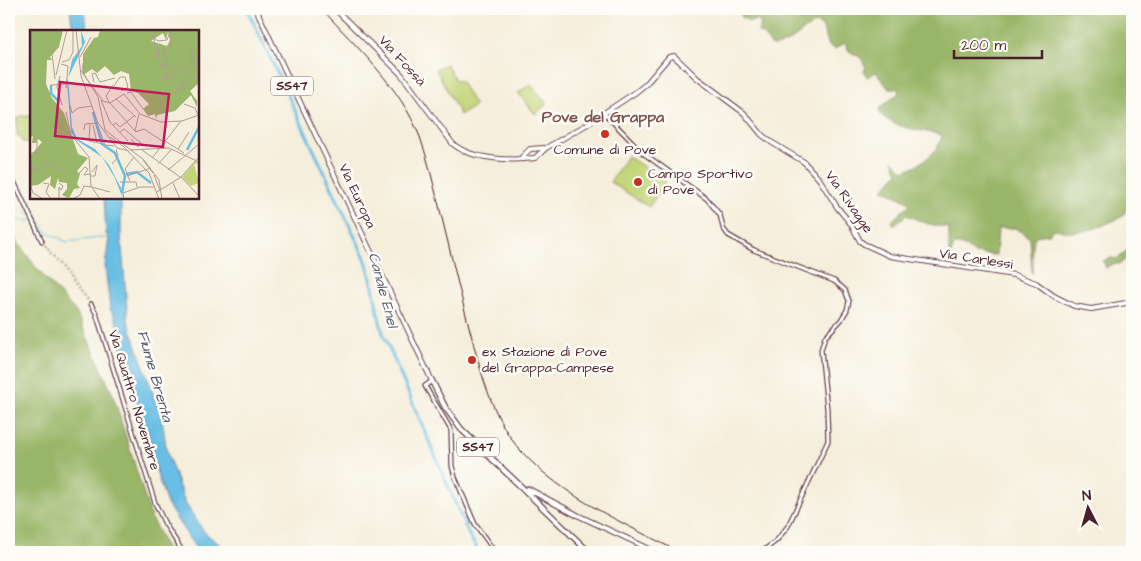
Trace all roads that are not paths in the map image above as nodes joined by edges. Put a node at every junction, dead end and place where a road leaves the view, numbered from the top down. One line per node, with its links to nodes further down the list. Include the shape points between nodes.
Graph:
1 (256, 9): 17 (main road, Via Europa / SS47)
2 (335, 9): 10 (main road, Via Fossà, via 401,74 458,149 505,160)
3 (610, 108): 4 (main road); 5 (street); 14 (main road, Via Rivagge, via 644,86 670,56 674,56 697,78 744,113 762,135 804,162 860,240)
4 (602, 113): 5 (street); 6 (main road)
5 (614, 122): 26 (street, via 643,153 707,199 717,210 728,235 754,250 834,282 845,290 849,301 845,314 825,337 821,350 828,441 788,526)
6 (546, 148): 7 (main road); 9 (main road)
7 (535, 149): 8 (main road); 9 (main road)
8 (528, 153): 10 (main road); 11 (main road)
9 (538, 154): 11 (main road)
10 (521, 158): 11 (main road, Via Fossà)
11 (531, 158)
12 (9, 171): 13 (street)
13 (42, 241)
14 (898, 258): 15 (main road, Via Carlessi, via 1014,275 1036,283 1074,306 1091,309)
15 (1132, 302)
16 (91, 304): 21 (street, Via Quattro Novembre, via 155,503)
17 (432, 381): 18 (highway, Via Europa / SS47, via 457,425); 22 (street, via 425,386 451,430 455,477 475,524)
18 (517, 482): 19 (highway, SS47); 20 (highway)
19 (538, 502): 23 (highway, SS47); 24 (highway, SS47)
20 (575, 514): 25 (main road)
21 (183, 552)
22 (495, 552)
23 (589, 552)
24 (593, 552)
25 (656, 552)
26 (762, 552)

